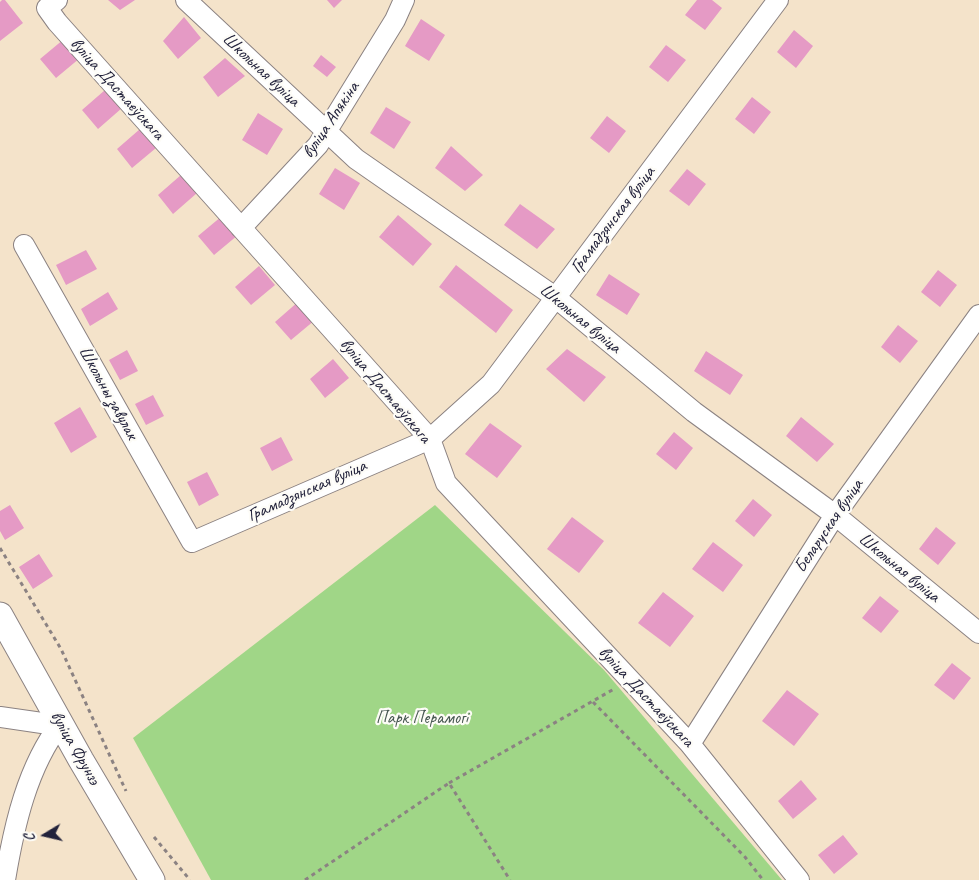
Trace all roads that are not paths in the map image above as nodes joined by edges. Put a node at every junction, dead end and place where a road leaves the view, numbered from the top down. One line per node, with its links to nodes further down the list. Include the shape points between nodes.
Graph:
1 (57, 0): 6 (street, вуліца Дастаеўскага, via 47,8 58,22)
2 (186, 0): 5 (street, Школьная вуліца)
3 (404, 0): 5 (street, вуліца Апякіна)
4 (778, 0): 8 (street, Грамадзянская вуліца)
5 (326, 131): 6 (street, вуліца Апякіна, via 318,145); 8 (street, Школьная вуліца, via 356,159)
6 (241, 228): 10 (street, вуліца Дастаеўскага)
7 (24, 245): 12 (street, Школьны завулак)
8 (555, 297): 10 (street, Грамадзянская вуліца, via 491,384); 11 (street, Школьная вуліца, via 694,412)
9 (979, 315): 11 (street, Беларуская вуліца)
10 (430, 439): 12 (street, Грамадзянская вуліца); 17 (street, вуліца Дастаеўскага, via 446,483)
11 (835, 514): 14 (street, Школьная вуліца); 17 (street, Беларуская вуліца)
12 (192, 542)
13 (0, 615): 16 (street, вуліца Фрунзэ)
14 (979, 633)
15 (0, 716): 16 (street)
16 (61, 723): 18 (street, via 33,770 11,845); 19 (street, вуліца Фрунзэ)
17 (690, 744): 20 (street, вуліца Дастаеўскага)
18 (5, 880)
19 (152, 880)
20 (799, 880)

